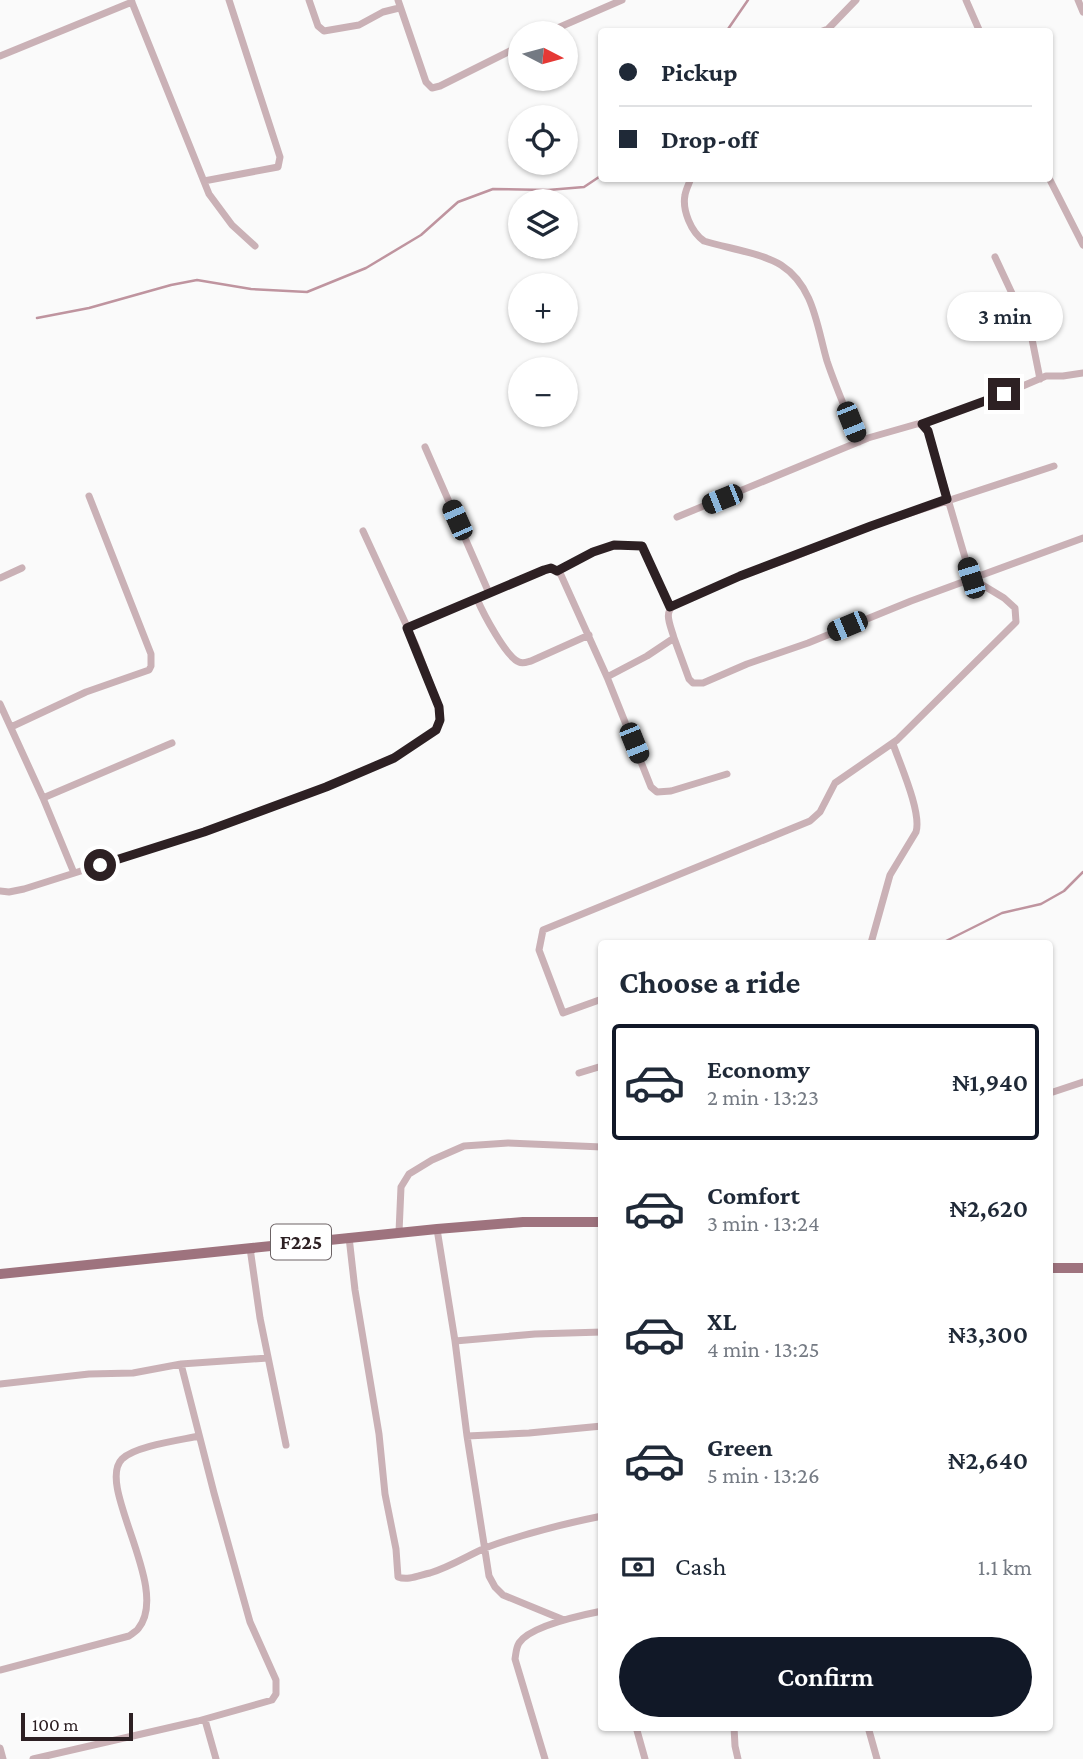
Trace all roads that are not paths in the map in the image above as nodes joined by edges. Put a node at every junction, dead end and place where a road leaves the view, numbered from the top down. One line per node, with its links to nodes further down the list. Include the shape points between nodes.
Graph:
1 (229, 0): 15 (street, via 280,157 278,167)
2 (309, 0): 8 (street, via 324,31 359,25)
3 (622, 0): 10 (street)
4 (856, 0): 11 (street)
5 (966, 0): 12 (street)
6 (1079, 0): 9 (street)
7 (132, 1): 14 (street); 15 (street)
8 (399, 4): 13 (street, via 432,88)
9 (1083, 12)
10 (574, 21)
11 (829, 28)
12 (978, 28)
13 (508, 52)
14 (0, 56)
15 (204, 181): 19 (street, via 232,225)
16 (690, 182): 24 (street, via 684,205 699,239 766,257 792,273 806,291)
17 (1051, 182): 18 (street)
18 (1083, 245)
19 (255, 246)
20 (995, 257): 22 (street, via 1031,334)
21 (1083, 373): 22 (street)
22 (1040, 379): 23 (street)
23 (922, 424): 24 (street); 28 (street)
24 (859, 442): 29 (street)
25 (425, 447): 36 (street)
26 (1054, 466): 28 (street)
27 (89, 496): 44 (street, via 151,654 151,666)
28 (947, 499): 35 (street); 38 (street)
29 (677, 517)
30 (363, 531): 39 (street)
31 (1083, 538): 35 (street)
32 (22, 568): 34 (street)
33 (557, 571): 36 (street, via 544,570); 38 (street, via 614,545 642,546); 40 (street)
34 (0, 578)
35 (971, 578): 41 (street, via 698,684 690,679); 46 (street, via 1015,608 1016,622)
36 (489, 593): 37 (street)
37 (477, 599): 39 (street); 40 (street, via 507,650 521,663)
38 (670, 607): 41 (street, via 667,614)
39 (407, 628): 49 (street, via 439,707 436,730 394,758 326,787)
40 (589, 635): 42 (street)
41 (674, 638): 42 (street)
42 (607, 677): 47 (street, via 651,787 657,792)
43 (0, 704): 44 (street)
44 (11, 727): 48 (street)
45 (172, 743): 48 (street)
46 (892, 744): 51 (street, via 918,825 890,875); 52 (street, via 835,783 810,821 543,930 540,950 563,1013)
47 (727, 774)
48 (43, 798): 49 (street)
49 (74, 873): 50 (street, via 24,889)
50 (0, 891)
51 (872, 940)
52 (598, 1000)
53 (598, 1067): 54 (street)
54 (579, 1073)
55 (1083, 1082): 56 (street)
56 (1053, 1092)
57 (598, 1147): 60 (street, via 464,1146 409,1174 401,1187)
58 (598, 1222): 59 (main road, F225)
59 (437, 1229): 60 (main road, F225); 67 (street)
60 (399, 1233): 61 (main road, F225)
61 (349, 1237): 62 (main road, F225); 76 (street, via 398,1577 434,1571)
62 (250, 1248): 65 (main road, F225); 68 (street)
63 (1053, 1268): 64 (main road)
64 (1083, 1268)
65 (0, 1274)
66 (598, 1332): 67 (street)
67 (455, 1341): 73 (street)
68 (268, 1358): 69 (street); 74 (street)
69 (181, 1364): 70 (street, via 133,1373); 72 (street)
70 (0, 1384)
71 (598, 1426): 73 (street)
72 (199, 1436): 79 (street, via 129,1453 116,1468 147,1598 138,1630); 80 (street, via 250,1622 277,1687 272,1700)
73 (467, 1436): 76 (street)
74 (286, 1445)
75 (598, 1517): 76 (street)
76 (485, 1549): 78 (street, via 489,1576 503,1595)
77 (598, 1614): 78 (street)
78 (564, 1620): 88 (street, via 524,1637 515,1659)
79 (0, 1670)
80 (205, 1720): 86 (street); 87 (street)
81 (637, 1731): 89 (street)
82 (734, 1731): 90 (street)
83 (870, 1731): 91 (street)
84 (0, 1748): 85 (street)
85 (3, 1759)
86 (33, 1759)
87 (216, 1759)
88 (545, 1759)
89 (645, 1759)
90 (738, 1759)
91 (877, 1759)

